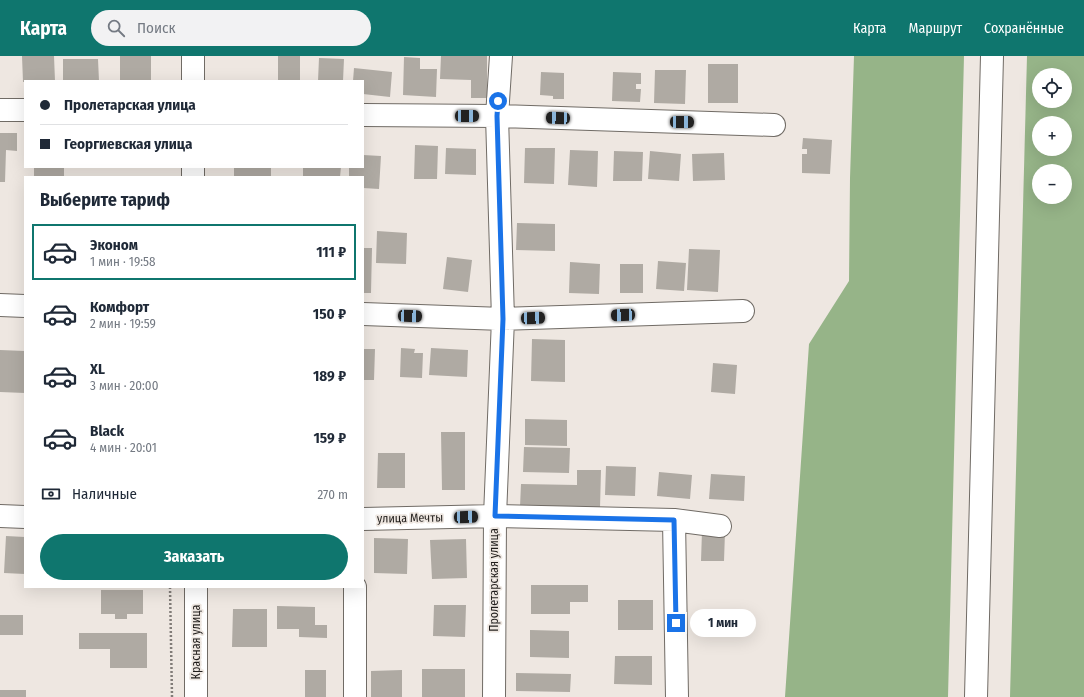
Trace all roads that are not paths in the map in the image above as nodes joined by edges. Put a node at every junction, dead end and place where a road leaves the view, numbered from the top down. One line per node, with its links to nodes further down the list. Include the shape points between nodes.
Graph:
1 (193, 56): 4 (street)
2 (500, 56): 8 (street, Пролетарская улица)
3 (992, 56): 27 (street)
4 (193, 80)
5 (0, 110): 6 (street)
6 (24, 110)
7 (364, 115): 8 (street)
8 (497, 116): 9 (street); 14 (street, Пролетарская улица)
9 (774, 125)
10 (0, 305): 11 (street)
11 (24, 306)
12 (743, 311): 14 (street)
13 (364, 314): 14 (street)
14 (503, 319): 16 (street, Пролетарская улица)
15 (0, 516): 17 (street)
16 (495, 516): 18 (street, улица Мечты); 19 (street, улица Мечты); 25 (street, Пролетарская улица)
17 (24, 517)
18 (364, 519)
19 (674, 520): 20 (street, улица Мечты); 26 (street)
20 (720, 526)
21 (196, 588): 23 (street, Красная улица)
22 (355, 588): 24 (street)
23 (196, 697)
24 (355, 697)
25 (494, 697)
26 (677, 697)
27 (976, 697)

